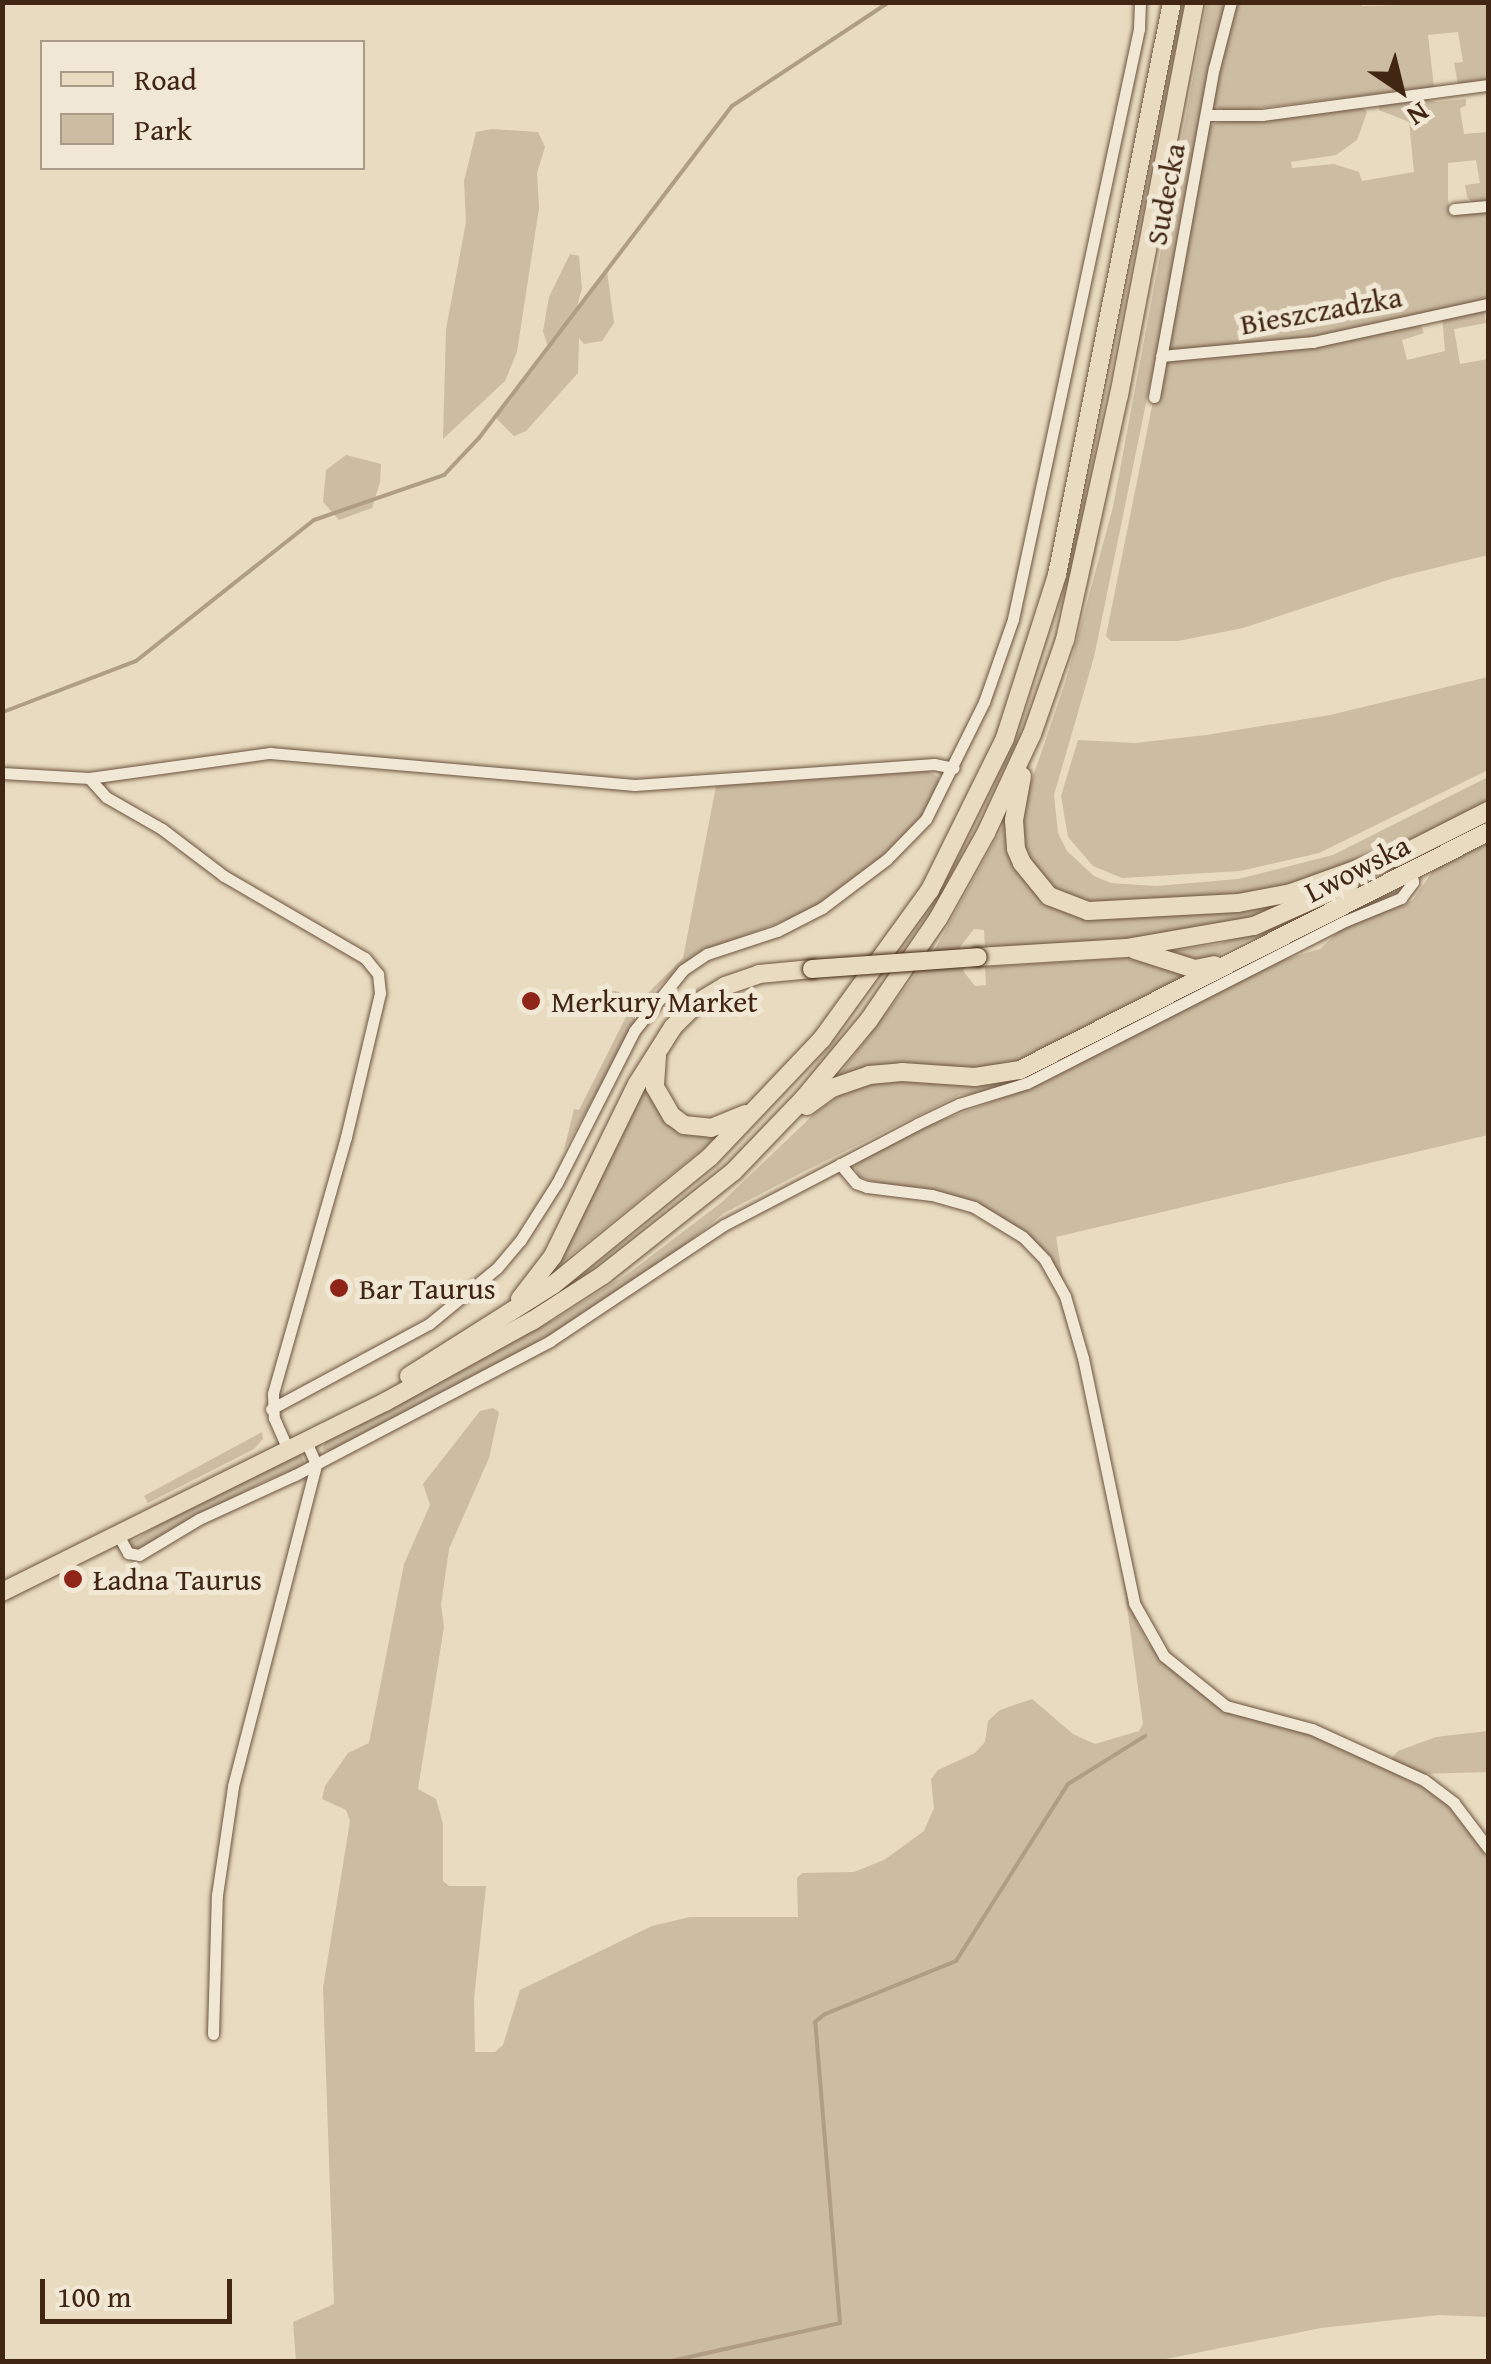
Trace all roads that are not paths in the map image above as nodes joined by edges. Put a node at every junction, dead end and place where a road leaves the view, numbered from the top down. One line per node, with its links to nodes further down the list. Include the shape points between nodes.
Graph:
1 (1140, 2): 13 (street, via 1030,553 1000,659)
2 (1172, 2): 23 (main road, via 1075,498 1023,690 988,780 930,890)
3 (1195, 2): 12 (main road, via 1093,520 1065,640)
4 (1231, 2): 6 (street, Sudecka)
5 (1488, 85): 6 (street, via 1262,114)
6 (1206, 114): 10 (street, Sudecka)
7 (1488, 206): 8 (street)
8 (1454, 209)
9 (1488, 304): 10 (street, Bieszczadzka, via 1313,342)
10 (1161, 356): 11 (street, Sudecka)
11 (1154, 397)
12 (1032, 734): 18 (main road, via 1014,820 1016,849 1037,885 1064,905 1116,913 1238,903 1306,888); 24 (main road, via 969,866 902,975)
13 (954, 768): 15 (street, via 934,764 635,785 270,753); 27 (street, via 926,819 887,859 822,908 707,954 664,988 618,1060 539,1213 474,1291 406,1338)
14 (2, 773): 15 (street)
15 (89, 778): 27 (street, via 106,797 365,958 378,974 380,992 346,1137)
16 (1488, 811): 18 (main road, Lwowska)
17 (1488, 832): 19 (main road, Lwowska)
18 (1405, 852): 19 (street); 20 (main road, via 1316,902 1254,926)
19 (1412, 871): 21 (main road, Lwowska); 25 (street, via 1402,898 1027,1084 958,1104)
20 (1126, 948): 21 (main road, via 1195,970); 22 (main road, bridge, via 759,974 697,1002)
21 (1249, 953): 24 (main road, via 1020,1070 975,1077 869,1076 832,1088)
22 (658, 1049): 23 (main road, via 655,1087 672,1116 697,1129 725,1125); 26 (main road, via 552,1256)
23 (777, 1089): 26 (main road, via 648,1212)
24 (771, 1134): 28 (main road, via 698,1203 602,1275 480,1351)
25 (840, 1164): 30 (street, via 714,1231 550,1342); 34 (street, via 867,1187 974,1207 1023,1237 1045,1260 1065,1296 1083,1358 1134,1603 1164,1656 1226,1706 1312,1728 1424,1780 1454,1804)
26 (499, 1321): 29 (main road)
27 (272, 1409): 29 (street)
28 (306, 1442): 30 (street); 31 (main road)
29 (285, 1443): 31 (main road)
30 (316, 1464): 32 (street, via 139,1554 128,1553); 35 (street, via 233,1786 217,1895)
31 (234, 1474): 32 (main road)
32 (117, 1533): 33 (main road)
33 (2, 1592)
34 (1488, 1848)
35 (213, 2034)

